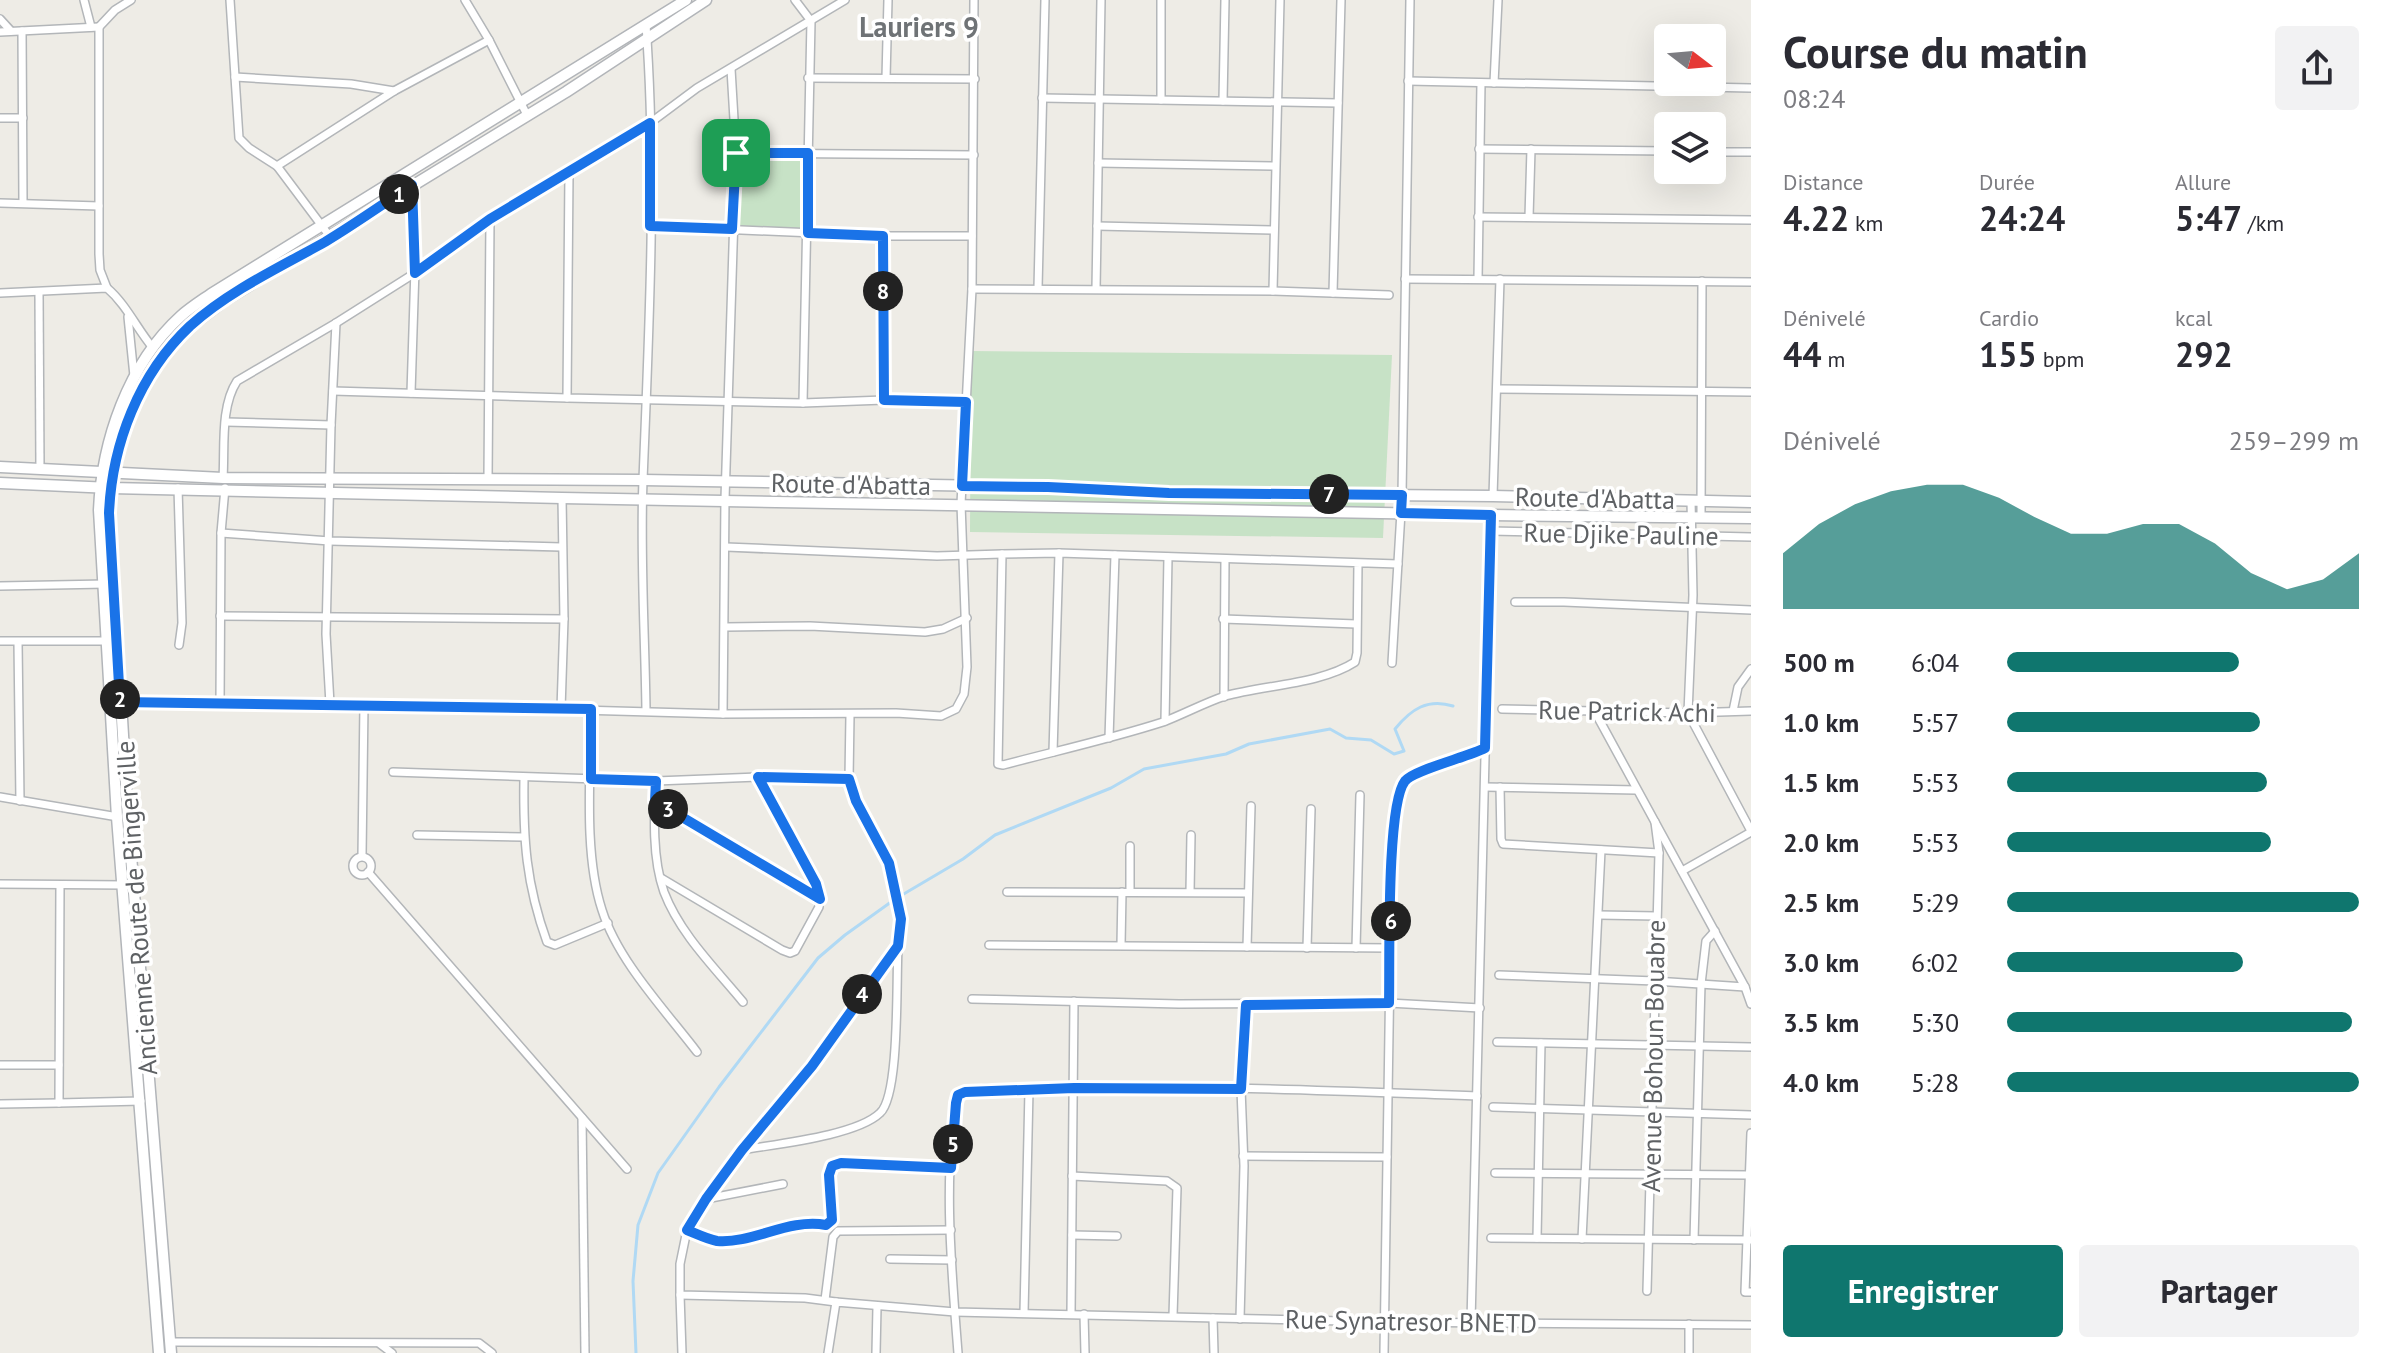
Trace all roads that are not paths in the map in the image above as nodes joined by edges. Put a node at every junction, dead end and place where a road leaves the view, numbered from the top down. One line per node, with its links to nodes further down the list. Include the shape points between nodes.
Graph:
1 (84, 0): 22 (street)
2 (131, 0): 22 (street)
3 (230, 0): 29 (street)
4 (465, 0): 27 (street)
5 (686, 0): 21 (street, Ancienne Route de Bingerville)
6 (706, 0): 26 (street, Ancienne Route de Bingerville)
7 (795, 0): 20 (street)
8 (845, 0): 20 (street)
9 (888, 0): 31 (street)
10 (974, 0): 32 (street)
11 (1045, 0): 38 (street)
12 (1101, 0): 39 (street)
13 (1161, 0): 40 (street)
14 (1225, 0): 41 (street)
15 (1280, 0): 42 (street)
16 (1341, 0): 44 (street)
17 (1410, 0): 33 (street)
18 (1498, 0): 35 (street)
19 (0, 19): 23 (street)
20 (811, 21): 28 (street); 30 (street)
21 (646, 25): 26 (street); 43 (street, Ancienne Route de Bingerville)
22 (95, 27): 24 (street); 64 (street)
23 (11, 31): 24 (street); 25 (street)
24 (22, 31): 47 (street)
25 (0, 32)
26 (647, 38): 45 (street, Ancienne Route de Bingerville); 48 (street)
27 (489, 40): 37 (street); 43 (street)
28 (731, 69): 48 (street); 54 (street)
29 (235, 77): 37 (street); 58 (street, via 239,138)
30 (808, 78): 31 (street); 55 (street)
31 (886, 78): 32 (street)
32 (975, 79): 56 (street)
33 (1408, 81): 34 (street); 79 (street)
34 (1481, 83): 35 (street); 49 (street)
35 (1494, 83): 36 (street)
36 (1751, 88)
37 (394, 91): 58 (street)
38 (1042, 98): 39 (street); 85 (street)
39 (1099, 99): 40 (street); 57 (street)
40 (1161, 100): 41 (street)
41 (1223, 101): 42 (street)
42 (1278, 101): 44 (street); 59 (street)
43 (521, 103): 45 (street); 69 (street, Ancienne Route de Bingerville)
44 (1338, 103): 91 (street)
45 (527, 115): 61 (street, Ancienne Route de Bingerville)
46 (0, 118): 47 (street)
47 (23, 118): 62 (street)
48 (650, 123): 60 (street); 70 (street)
49 (1479, 149): 50 (street); 65 (street)
50 (1531, 149): 51 (street); 66 (street)
51 (1654, 151)
52 (1726, 152): 53 (street)
53 (1751, 152)
54 (736, 153): 55 (street); 72 (street)
55 (808, 153): 56 (street); 74 (street)
56 (974, 155): 76 (street)
57 (1098, 163): 59 (street); 71 (street)
58 (277, 166): 69 (street)
59 (1275, 166): 73 (street)
60 (569, 173): 67 (street); 103 (street)
61 (412, 185): 77 (street, Ancienne Route de Bingerville); 78 (street)
62 (23, 202): 63 (street); 64 (street)
63 (0, 203)
64 (99, 206): 84 (street, via 100,270)
65 (1478, 217): 66 (street); 80 (street)
66 (1529, 217): 68 (street)
67 (490, 219): 78 (street); 102 (street)
68 (1751, 220)
69 (323, 225): 77 (street); 95 (street, Ancienne Route de Bingerville, via 181,316)
70 (650, 226): 72 (street); 104 (street)
71 (1097, 226): 73 (street); 87 (street)
72 (732, 229): 74 (street); 106 (street)
73 (1274, 230): 88 (street)
74 (808, 233): 75 (street); 108 (street)
75 (883, 236): 76 (street); 105 (street)
76 (972, 236): 86 (street)
77 (331, 238): 114 (street, Ancienne Route de Bingerville, via 224,301 174,343 133,407)
78 (415, 273): 94 (street); 101 (street)
79 (1405, 279): 80 (street); 125 (street)
80 (1478, 279): 81 (street)
81 (1500, 279): 82 (street); 97 (street)
82 (1702, 281): 83 (street); 99 (street)
83 (1751, 282)
84 (107, 288): 90 (street); 93 (street)
85 (1038, 288): 86 (street); 87 (street)
86 (972, 289): 107 (street)
87 (1096, 289): 88 (street)
88 (1273, 291): 91 (street)
89 (0, 293): 90 (street)
90 (39, 293): 112 (street)
91 (1333, 293): 92 (street)
92 (1389, 295)
93 (128, 315): 95 (street); 96 (street)
94 (336, 323): 98 (street); 109 (street, via 237,381)
95 (153, 348): 96 (street, Ancienne Route de Bingerville)
96 (135, 379): 113 (street, Ancienne Route de Bingerville)
97 (1498, 389): 99 (street); 126 (street)
98 (333, 391): 101 (street); 110 (street)
99 (1700, 392): 100 (street); 130 (street)
100 (1751, 392)
101 (411, 393): 102 (street)
102 (489, 397): 103 (street); 116 (street)
103 (567, 398): 104 (street)
104 (648, 399): 106 (street); 117 (street)
105 (884, 400): 107 (street); 108 (street)
106 (728, 402): 108 (street); 120 (street)
107 (966, 402): 121 (street)
108 (803, 403)
109 (226, 422): 110 (street); 119 (street)
110 (331, 425): 115 (street)
111 (0, 467): 112 (street, Route d'Abatta)
112 (40, 469): 113 (street, Route d'Abatta)
113 (102, 471): 114 (street, Route d'Abatta); 122 (street, Ancienne Route de Bingerville)
114 (114, 472): 119 (street, Route d'Abatta); 122 (street, Ancienne Route de Bingerville)
115 (330, 478): 116 (street, Route d'Abatta); 119 (street, Route d'Abatta); 124 (street)
116 (488, 479): 117 (street, Route d'Abatta)
117 (643, 480): 120 (street, Route d'Abatta); 128 (street)
118 (0, 483): 122 (street, Route d'Abatta)
119 (224, 483): 123 (street, Route d'Abatta); 124 (street, Route d'Abatta); 138 (street)
120 (726, 483): 121 (street, Route d'Abatta); 129 (street)
121 (962, 486): 125 (street, Route d'Abatta); 132 (street)
122 (106, 487): 123 (street, Route d'Abatta); 152 (street, Ancienne Route de Bingerville)
123 (178, 488): 167 (street)
124 (330, 491): 127 (street, Route d'Abatta); 141 (street)
125 (1402, 495): 126 (street, Route d'Abatta); 133 (street)
126 (1493, 496): 130 (street, Route d'Abatta)
127 (562, 498): 128 (street, Route d'Abatta); 142 (street)
128 (643, 499): 129 (street, Route d'Abatta); 178 (street)
129 (725, 499): 132 (street, Route d'Abatta); 143 (street)
130 (1696, 500): 131 (street, Route d'Abatta); 135 (street)
131 (1751, 502)
132 (961, 504): 133 (street, Route d'Abatta); 146 (street)
133 (1401, 513): 134 (street, Route d'Abatta); 151 (street)
134 (1491, 515): 135 (street, Route d'Abatta); 137 (street)
135 (1696, 516): 136 (street, Route d'Abatta); 139 (street)
136 (1751, 518)
137 (1491, 531): 139 (street, Rue Djike Pauline); 187 (street)
138 (221, 533): 141 (street); 157 (street)
139 (1691, 536): 140 (street, Rue Djike Pauline); 155 (street)
140 (1751, 537)
141 (330, 541): 142 (street); 158 (street)
142 (561, 547): 160 (street)
143 (726, 547): 146 (street); 163 (street)
144 (1059, 553): 145 (street); 147 (street); 188 (street)
145 (1002, 554): 146 (street); 188 (street, via 997,761 1003,765)
146 (961, 555): 159 (street)
147 (1115, 555): 148 (street); 186 (street)
148 (1168, 557): 149 (street); 185 (street)
149 (1225, 559): 150 (street); 161 (street)
150 (1358, 563): 151 (street); 162 (street)
151 (1398, 564): 168 (street)
152 (107, 584): 153 (street); 164 (street, Ancienne Route de Bingerville)
153 (0, 586)
154 (1515, 602): 155 (street)
155 (1692, 609): 156 (street); 182 (street)
156 (1751, 610)
157 (220, 616): 158 (street); 172 (street)
158 (327, 616): 160 (street); 173 (street)
159 (967, 618): 163 (street, via 925,632); 184 (street, via 964,694 956,709 941,716)
160 (564, 619): 175 (street)
161 (1223, 619): 162 (street); 170 (street)
162 (1356, 624): 170 (street, via 1355,662 1349,666)
163 (726, 627): 183 (street)
164 (111, 640): 166 (street); 171 (street, Ancienne Route de Bingerville); 204 (street, Ancienne Route de Bingerville)
165 (0, 641): 166 (street)
166 (18, 642): 200 (street)
167 (179, 645)
168 (1392, 663)
169 (1751, 669): 179 (street, via 1738,687)
170 (1224, 697): 185 (street)
171 (120, 702): 172 (street); 204 (street, Ancienne Route de Bingerville)
172 (220, 703): 173 (street)
173 (330, 704): 174 (street)
174 (364, 704): 175 (street); 213 (street)
175 (561, 709): 176 (street)
176 (591, 709): 178 (street); 192 (street)
177 (1502, 709): 181 (street, Rue Patrick Achi)
178 (646, 710): 183 (street)
179 (1733, 711): 180 (street, Rue Patrick Achi); 182 (street, Rue Patrick Achi)
180 (1751, 711)
181 (1595, 712): 182 (street, Rue Patrick Achi); 197 (street)
182 (1688, 713): 206 (street)
183 (723, 714): 184 (street)
184 (850, 715): 193 (street)
185 (1165, 721): 186 (street)
186 (1109, 738): 188 (street)
187 (1485, 748): 195 (street); 235 (street, via 1404,781 1392,839)
188 (1053, 752)
189 (393, 772): 191 (street)
190 (758, 777): 193 (street); 194 (street); 224 (street)
191 (524, 778): 192 (street); 209 (street)
192 (591, 779): 194 (street); 227 (street, via 592,866)
193 (849, 779): 231 (street, via 889,863 901,919)
194 (656, 781): 201 (street)
195 (1485, 787): 196 (street); 247 (street)
196 (1500, 787): 197 (street); 211 (street, via 1503,844)
197 (1636, 790): 205 (street)
198 (1360, 795): 234 (street)
199 (0, 797): 200 (street)
200 (20, 801): 204 (street)
201 (655, 801): 216 (street); 224 (street)
202 (1251, 806): 223 (street)
203 (1311, 809): 233 (street)
204 (123, 817): 219 (street, Ancienne Route de Bingerville)
205 (1655, 822): 212 (street, Avenue Bohoun Bouabre); 214 (street)
206 (1751, 832): 214 (street)
207 (417, 835): 209 (street)
208 (1191, 835): 222 (street)
209 (523, 837): 227 (street, via 535,908 547,942 555,945)
210 (1130, 846): 221 (street)
211 (1601, 850): 212 (street); 225 (street)
212 (1659, 853): 226 (street, Avenue Bohoun Bouabre)
213 (362, 856): 215 (street, via 371,864); 215 (street, via 354,860 353,869 360,875)
214 (1682, 871): 228 (street)
215 (368, 872): 271 (street)
216 (661, 878): 224 (street, via 790,953); 243 (street, via 685,932)
217 (0, 884): 218 (street)
218 (60, 885): 219 (street); 256 (street)
219 (129, 885): 262 (street, Ancienne Route de Bingerville); 318 (street, Ancienne Route de Bingerville)
220 (1007, 892): 221 (street)
221 (1126, 892): 222 (street); 230 (street)
222 (1190, 892): 223 (street)
223 (1248, 893): 232 (street)
224 (820, 899)
225 (1599, 915): 226 (street); 237 (street)
226 (1656, 916): 238 (street, Avenue Bohoun Bouabre)
227 (608, 923): 254 (street, via 637,975)
228 (1715, 931): 239 (street, via 1706,941); 240 (street)
229 (989, 945): 230 (street)
230 (1121, 945): 232 (street)
231 (898, 946): 273 (street, via 812,1066); 273 (street, via 891,1090 881,1113 858,1126)
232 (1247, 947): 233 (street)
233 (1307, 948): 234 (street)
234 (1356, 948): 235 (street)
235 (1390, 948): 244 (street)
236 (1499, 975): 237 (street)
237 (1595, 979): 238 (street); 250 (street)
238 (1655, 981): 239 (street); 251 (street, Avenue Bohoun Bouabre)
239 (1701, 984): 240 (street); 252 (street)
240 (1745, 987): 245 (street)
241 (972, 999): 242 (street)
242 (1074, 1001): 246 (street); 257 (street)
243 (743, 1002)
244 (1389, 1003): 246 (street); 247 (street); 260 (street)
245 (1751, 1004)
246 (1246, 1005): 258 (street)
247 (1480, 1008): 261 (street)
248 (1497, 1042): 249 (street)
249 (1541, 1043): 250 (street); 266 (street)
250 (1592, 1045): 251 (street); 267 (street)
251 (1653, 1045): 252 (street); 268 (street, Avenue Bohoun Bouabre)
252 (1698, 1047): 253 (street); 269 (street)
253 (1751, 1047)
254 (697, 1052)
255 (0, 1065): 256 (street)
256 (59, 1065): 263 (street)
257 (1074, 1088): 258 (street); 259 (street); 284 (street)
258 (1241, 1089): 260 (street); 274 (street)
259 (1029, 1090): 276 (street, via 984,1089 958,1095); 307 (street)
260 (1387, 1093): 261 (street); 275 (street)
261 (1477, 1096): 314 (street)
262 (141, 1101): 263 (street); 319 (street, Ancienne Route de Bingerville)
263 (59, 1103): 264 (street)
264 (0, 1104)
265 (1493, 1107): 266 (street)
266 (1539, 1109): 267 (street); 279 (street)
267 (1588, 1110): 268 (street); 281 (street)
268 (1652, 1111): 269 (street); 280 (street, Avenue Bohoun Bouabre)
269 (1696, 1113): 270 (street); 282 (street)
270 (1751, 1115)
271 (582, 1118): 277 (street); 322 (street)
272 (1751, 1133): 283 (street)
273 (742, 1150): 287 (street)
274 (1243, 1156): 275 (street); 312 (street)
275 (1387, 1157): 313 (street)
276 (951, 1168): 288 (street, via 841,1163 832,1166 829,1175 833,1209 826,1225 806,1223 724,1241); 289 (street)
277 (627, 1169)
278 (1495, 1173): 279 (street)
279 (1538, 1173): 281 (street); 293 (street)
280 (1651, 1173): 281 (street); 282 (street); 295 (street, Avenue Bohoun Bouabre)
281 (1585, 1174): 294 (street)
282 (1696, 1174): 283 (street); 296 (street)
283 (1749, 1175): 286 (street)
284 (1072, 1176): 290 (street); 310 (street, via 1167,1181 1177,1188)
285 (783, 1184): 287 (street)
286 (1750, 1185): 297 (street)
287 (706, 1199): 288 (street)
288 (687, 1230): 302 (street)
289 (951, 1230): 299 (street); 303 (street, via 838,1231)
290 (1072, 1235): 291 (street); 308 (street)
291 (1117, 1236)
292 (1491, 1238): 293 (street)
293 (1537, 1238): 294 (street)
294 (1582, 1239): 295 (street)
295 (1649, 1240): 296 (street); 300 (street, Avenue Bohoun Bouabre)
296 (1694, 1240): 297 (street)
297 (1748, 1240): 301 (street)
298 (890, 1259): 299 (street)
299 (952, 1260): 306 (street)
300 (1647, 1291)
301 (1748, 1292)
302 (680, 1295): 303 (street, Rue Synatresor BNETD); 323 (street)
303 (825, 1300): 304 (street, Rue Synatresor BNETD)
304 (836, 1302): 305 (street, Rue Synatresor BNETD); 324 (street)
305 (877, 1307): 306 (street, Rue Synatresor BNETD); 325 (street)
306 (955, 1312): 307 (street, Rue Synatresor BNETD); 326 (street)
307 (1024, 1313): 308 (street, Rue Synatresor BNETD)
308 (1071, 1314): 309 (street, Rue Synatresor BNETD)
309 (1084, 1314): 310 (street, Rue Synatresor BNETD); 327 (street)
310 (1173, 1316): 311 (street, Rue Synatresor BNETD)
311 (1213, 1318): 312 (street, Rue Synatresor BNETD); 328 (street)
312 (1240, 1319): 313 (street, Rue Synatresor BNETD)
313 (1385, 1322): 314 (street, Rue Synatresor BNETD); 329 (street)
314 (1471, 1322): 315 (street, Rue Synatresor BNETD)
315 (1689, 1324): 316 (street, Rue Synatresor BNETD); 330 (street)
316 (1751, 1325)
317 (378, 1343): 318 (street); 320 (street); 321 (street, via 479,1343)
318 (171, 1347)
319 (159, 1353)
320 (392, 1353)
321 (492, 1353)
322 (585, 1353)
323 (682, 1353)
324 (828, 1353)
325 (876, 1353)
326 (958, 1353)
327 (1085, 1353)
328 (1214, 1353)
329 (1384, 1353)
330 (1689, 1353)

